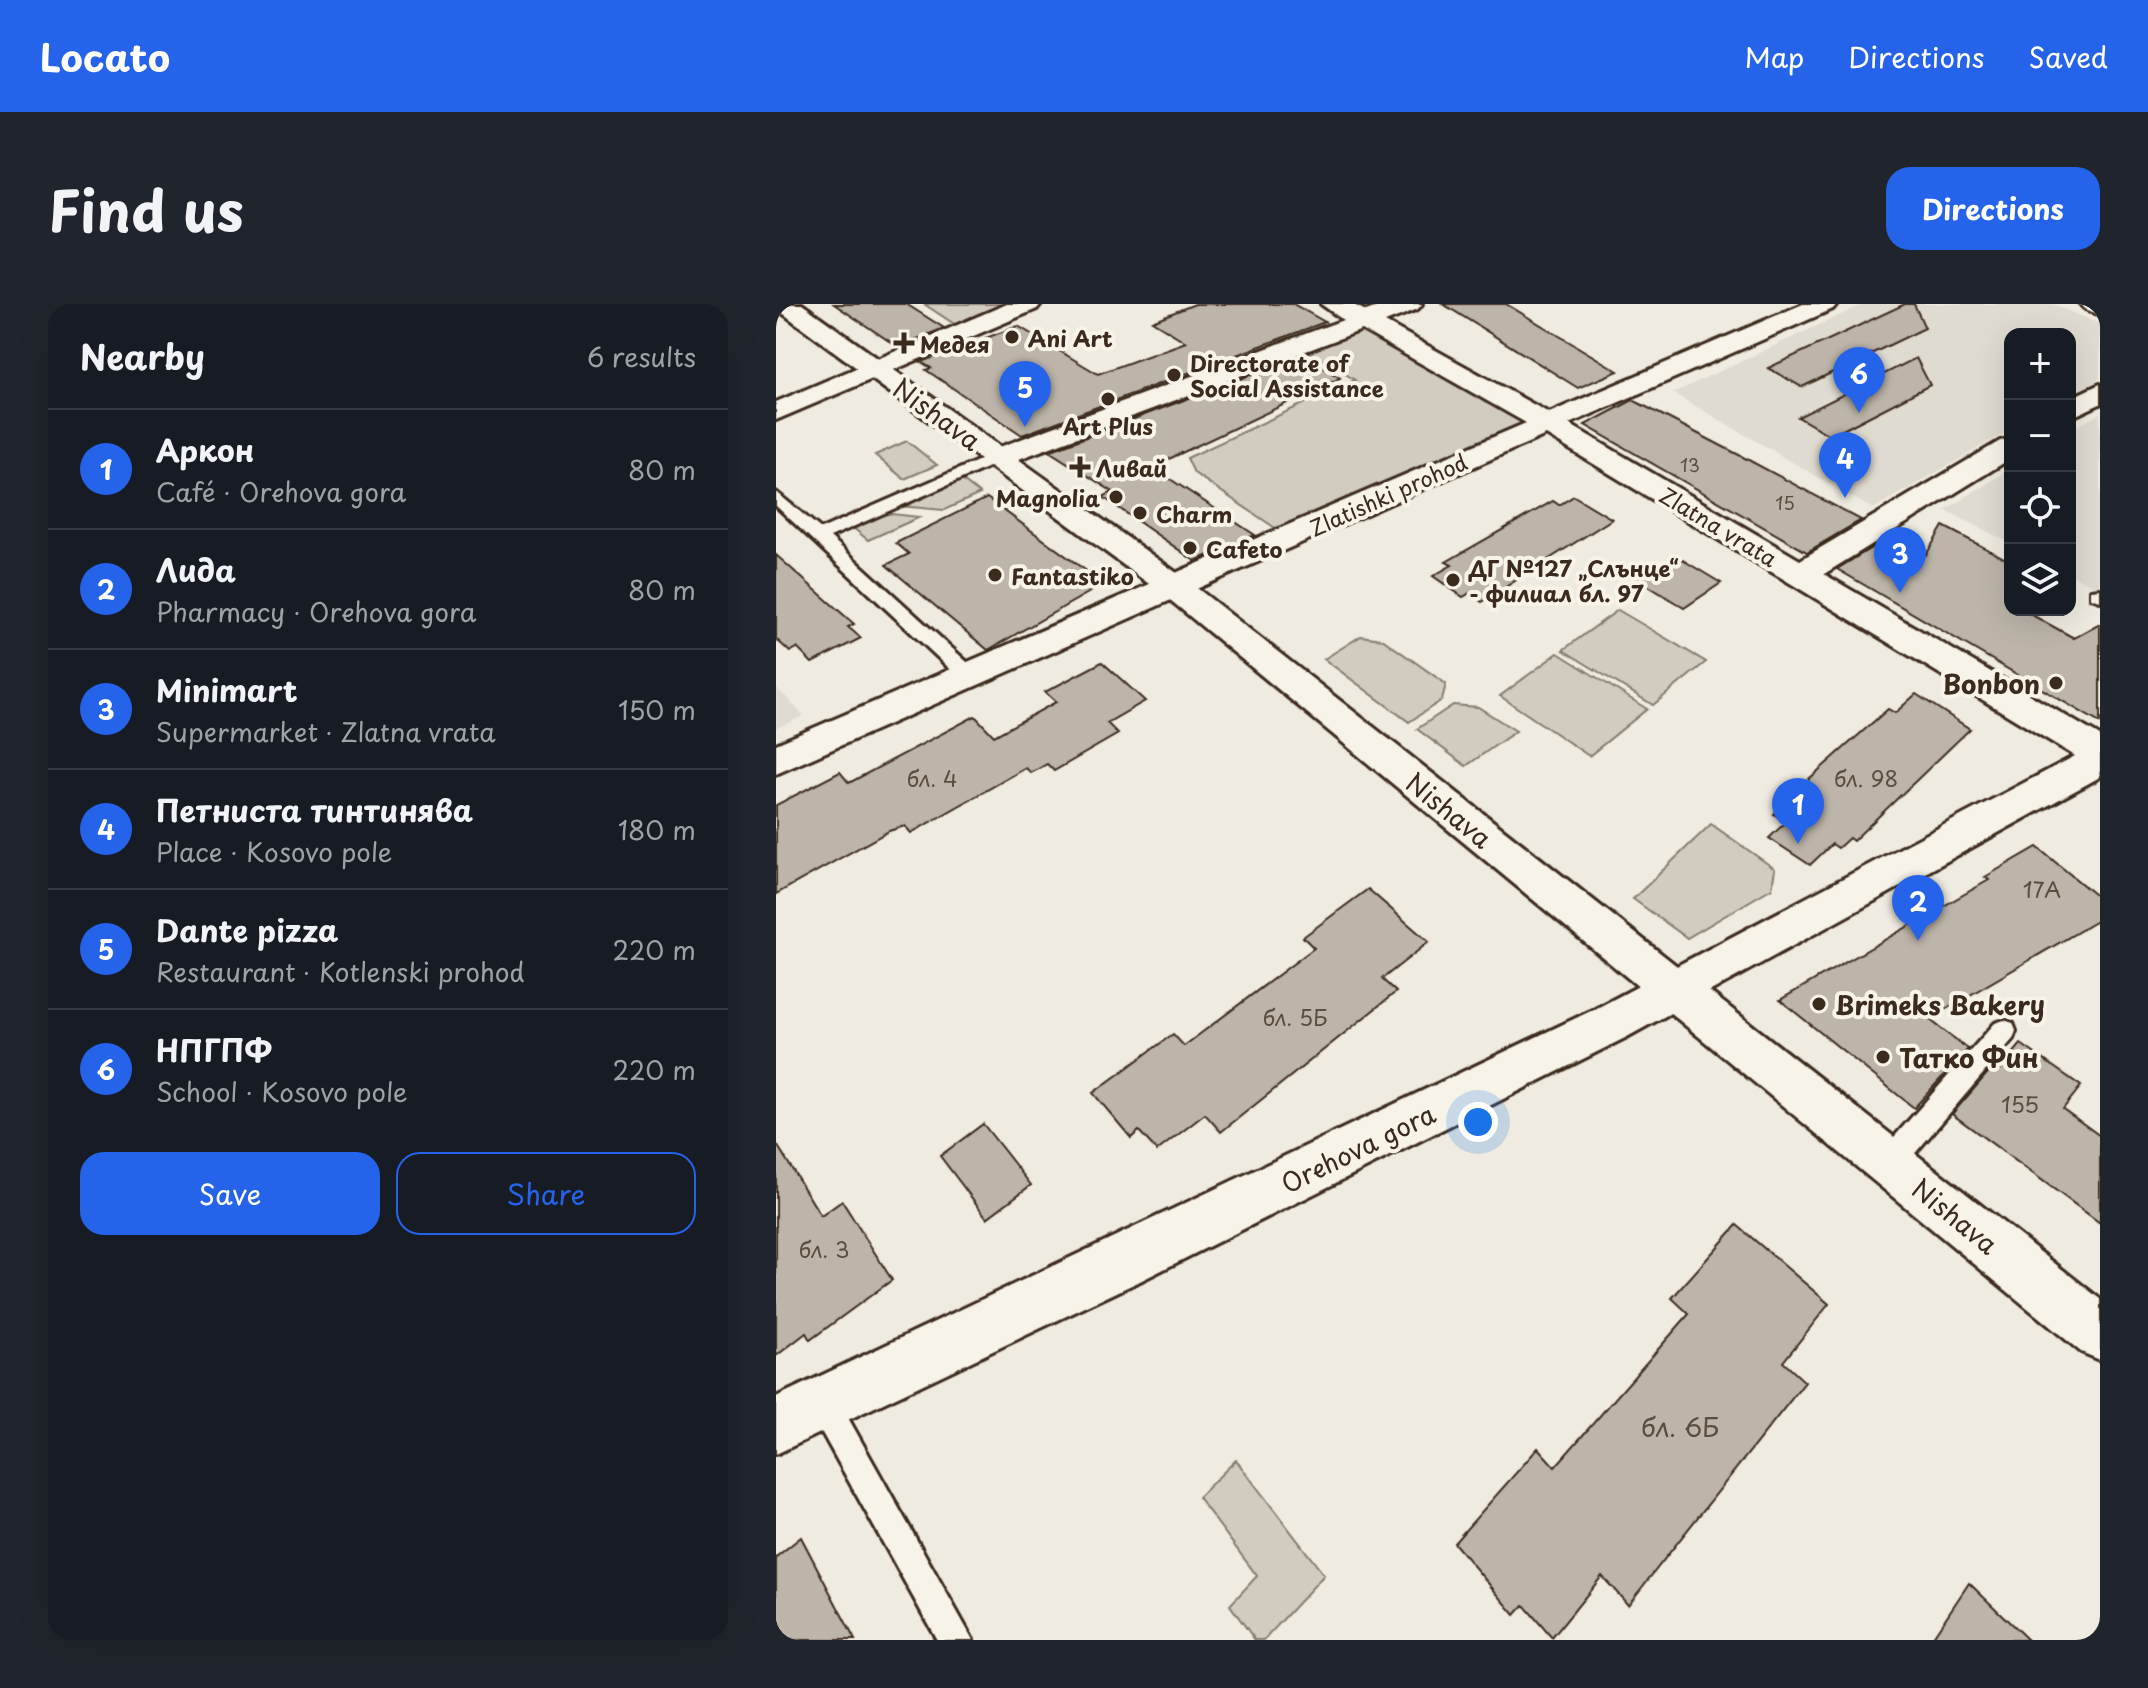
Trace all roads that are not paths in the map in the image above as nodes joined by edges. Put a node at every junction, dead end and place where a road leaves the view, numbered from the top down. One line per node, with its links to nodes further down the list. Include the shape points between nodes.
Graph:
1 (786, 304): 9 (street, Nishava)
2 (1028, 304): 9 (street)
3 (1334, 304): 8 (street, Zlatna vrata)
4 (1409, 304): 8 (street)
5 (1824, 304): 13 (street, Zlatishki prohod)
6 (2094, 304): 7 (street)
7 (2100, 307)
8 (1364, 321): 13 (street, Zlatna vrata); 15 (street)
9 (875, 369): 12 (street); 15 (street, Nishava)
10 (2100, 392): 11 (street)
11 (2076, 406)
12 (776, 412)
13 (1545, 422): 18 (street, Zlatna vrata); 19 (street, Zlatishki prohod)
14 (2004, 451): 18 (street)
15 (996, 458): 17 (lane); 19 (street, Nishava)
16 (776, 497): 17 (lane)
17 (819, 536): 20 (lane)
18 (1800, 574): 21 (street, Zlatna vrata)
19 (1176, 588): 20 (street, Zlatishki prohod); 24 (street, Nishava)
20 (971, 677): 22 (street, Zlatishki prohod)
21 (2100, 754)
22 (776, 760)
23 (2100, 760): 24 (street, Orehova gora)
24 (1673, 989): 26 (street, Nishava); 28 (street, Orehova gora, via 1124,1262)
25 (2004, 1031): 26 (lane)
26 (1889, 1163): 27 (street, Nishava)
27 (2100, 1333)
28 (799, 1414): 29 (lane)
29 (956, 1640)

